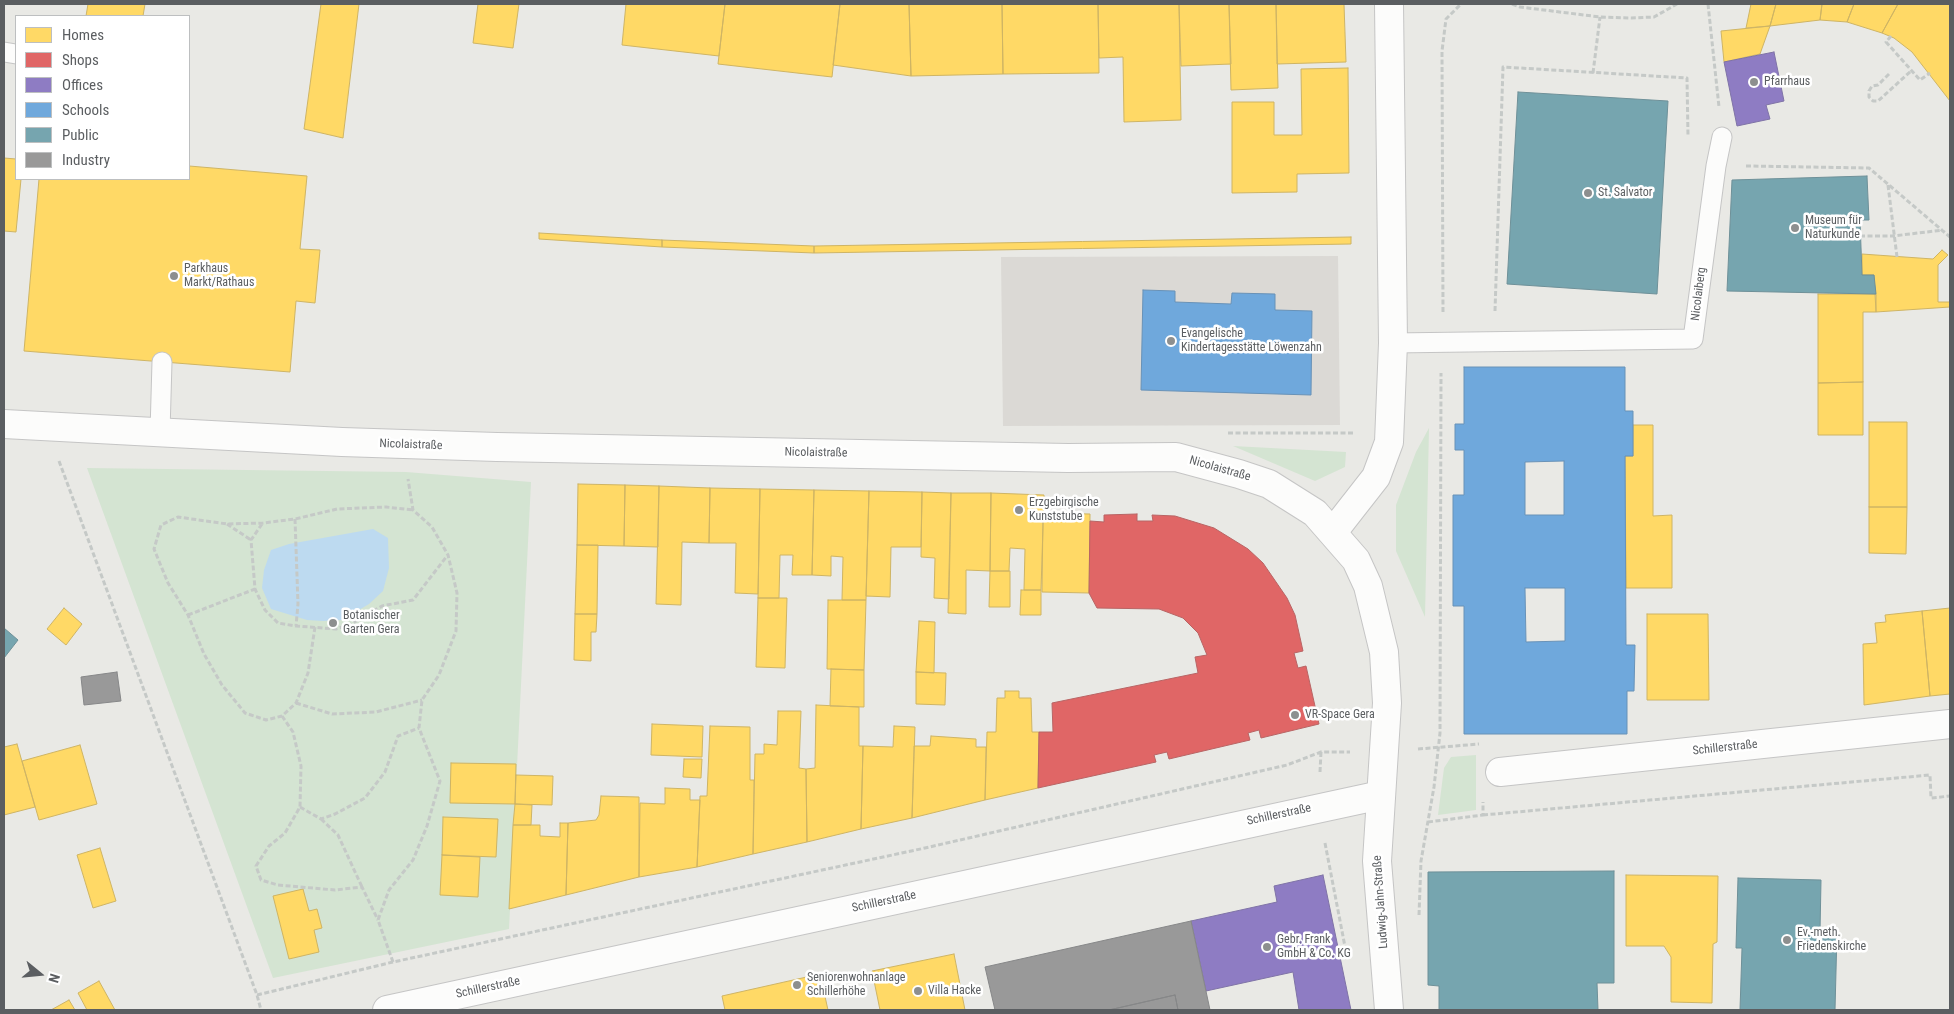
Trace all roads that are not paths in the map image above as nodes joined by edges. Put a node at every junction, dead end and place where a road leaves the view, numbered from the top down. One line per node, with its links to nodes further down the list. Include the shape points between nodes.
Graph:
1 (1389, 4): 3 (street)
2 (1722, 137): 3 (lane, Nicolaiberg, via 1694,339)
3 (1393, 343): 7 (street, via 1389,442 1376,477)
4 (162, 362): 6 (lane)
5 (4, 424): 6 (street, Nicolaistraße)
6 (160, 432): 7 (street, Nicolaistraße, via 402,444 1176,457 1269,484 1315,513)
7 (1333, 532): 10 (street, Nicolaistraße, via 1356,560 1368,586 1384,652 1387,703)
8 (1950, 724): 9 (street, Schillerstraße)
9 (1500, 772)
10 (1381, 795): 11 (street, Schillerstraße); 12 (street, Ludwig-Jahn-Straße, via 1377,861)
11 (387, 1010)
12 (1389, 1010)

